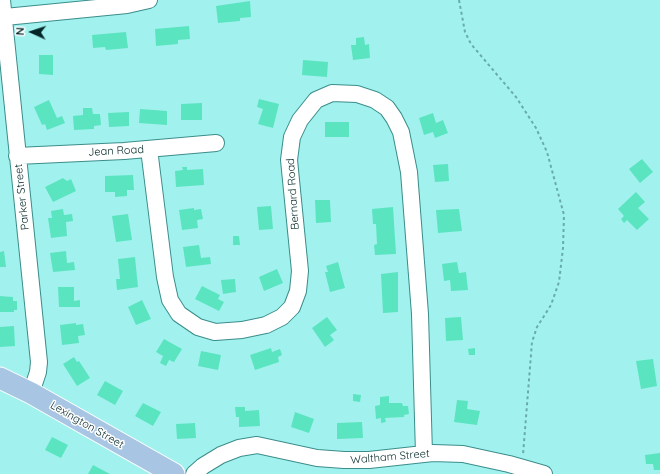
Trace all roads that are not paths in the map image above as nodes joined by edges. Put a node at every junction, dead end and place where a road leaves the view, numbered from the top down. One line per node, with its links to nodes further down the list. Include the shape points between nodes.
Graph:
1 (2, 0): 3 (street, Parker Street)
2 (149, 0): 3 (street, via 127,5)
3 (5, 17): 6 (street, Parker Street)
4 (216, 143): 5 (street, Jean Road)
5 (149, 149): 6 (street, Jean Road); 9 (street, Bernard Road, via 170,300 180,314 198,327 215,332 242,330 266,325 282,317 292,307 298,291 300,271 289,160 292,137 303,115 316,100 332,93 357,94 375,100 387,108 401,132 409,172 421,321)
6 (17, 156): 8 (street, Parker Street, via 39,362)
7 (0, 378): 8 (main road, Lexington Street)
8 (31, 393): 10 (main road, Lexington Street)
9 (424, 454): 11 (street, Waltham Street, via 344,460 317,458 252,445 221,455); 12 (street, Waltham Street, via 463,454)
10 (174, 474)
11 (194, 474)
12 (544, 474)

